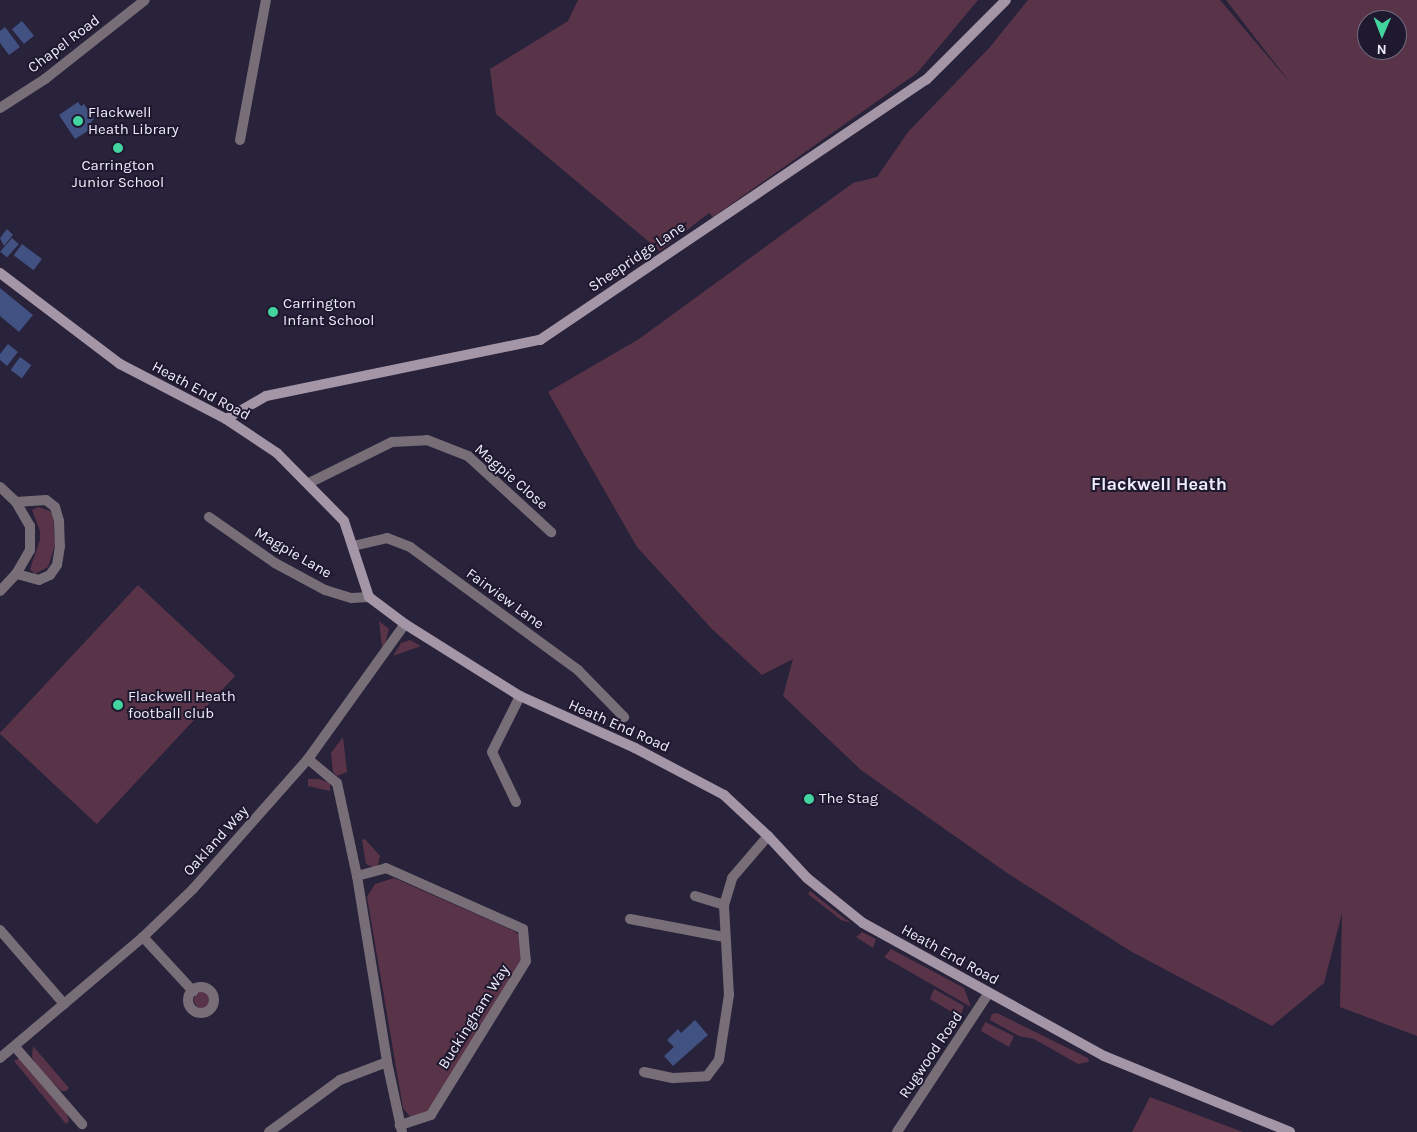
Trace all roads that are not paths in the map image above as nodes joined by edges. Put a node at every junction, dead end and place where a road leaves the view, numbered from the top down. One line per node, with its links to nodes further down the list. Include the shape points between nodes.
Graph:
1 (145, 0): 4 (street, Chapel Road, via 44,79)
2 (266, 0): 5 (street)
3 (1006, 0): 7 (street, Sheepridge Lane, via 926,80 540,340 266,396)
4 (0, 108)
5 (240, 140)
6 (0, 273): 7 (street, Heath End Road, via 120,364)
7 (226, 419): 8 (street, Heath End Road, via 277,453)
8 (309, 483): 12 (street, Magpie Close, via 392,442 427,440 468,456); 13 (street, Heath End Road, via 344,522)
9 (0, 487): 10 (street)
10 (16, 502): 14 (street, via 30,526 30,550); 14 (street, via 46,500 55,507 60,546 57,565 50,575 39,580)
11 (209, 517): 16 (street, Magpie Lane, via 275,563 325,590 352,598)
12 (551, 532)
13 (353, 546): 16 (street, Heath End Road); 19 (street, Fairview Lane, via 387,538 410,547 578,670)
14 (16, 574): 15 (street)
15 (0, 591)
16 (369, 597): 17 (street, Heath End Road)
17 (405, 624): 18 (street, Heath End Road); 20 (street, Oakland Way)
18 (520, 696): 21 (street, via 492,752); 22 (street, Heath End Road, via 688,774 724,795)
19 (624, 717)
20 (308, 759): 23 (street, Buckingham Way, via 336,782); 28 (street, Oakland Way, via 193,890)
21 (516, 802)
22 (768, 836): 25 (street, via 732,878); 31 (street, Heath End Road, via 807,878 863,924)
23 (357, 876): 35 (street, Buckingham Way); 38 (street, Buckingham Way, via 386,868 523,930 526,961 431,1115)
24 (695, 896): 25 (street)
25 (724, 905): 29 (street)
26 (630, 919): 29 (street)
27 (0, 930): 32 (street)
28 (143, 937): 30 (street); 32 (street, Oakland Way)
29 (724, 937): 36 (street, via 728,995 719,1060 707,1076 673,1078)
30 (193, 991)
31 (988, 994): 39 (street, Rugwood Road); 41 (street, Heath End Road, via 1133,1070)
32 (64, 1004): 33 (street, Oakland Way)
33 (16, 1048): 34 (street, Oakland Way); 37 (street)
34 (0, 1058)
35 (387, 1062): 38 (street, Buckingham Way); 40 (street, via 340,1080)
36 (644, 1072)
37 (82, 1124)
38 (401, 1128)
39 (900, 1131)
40 (270, 1132)
41 (1290, 1132)

